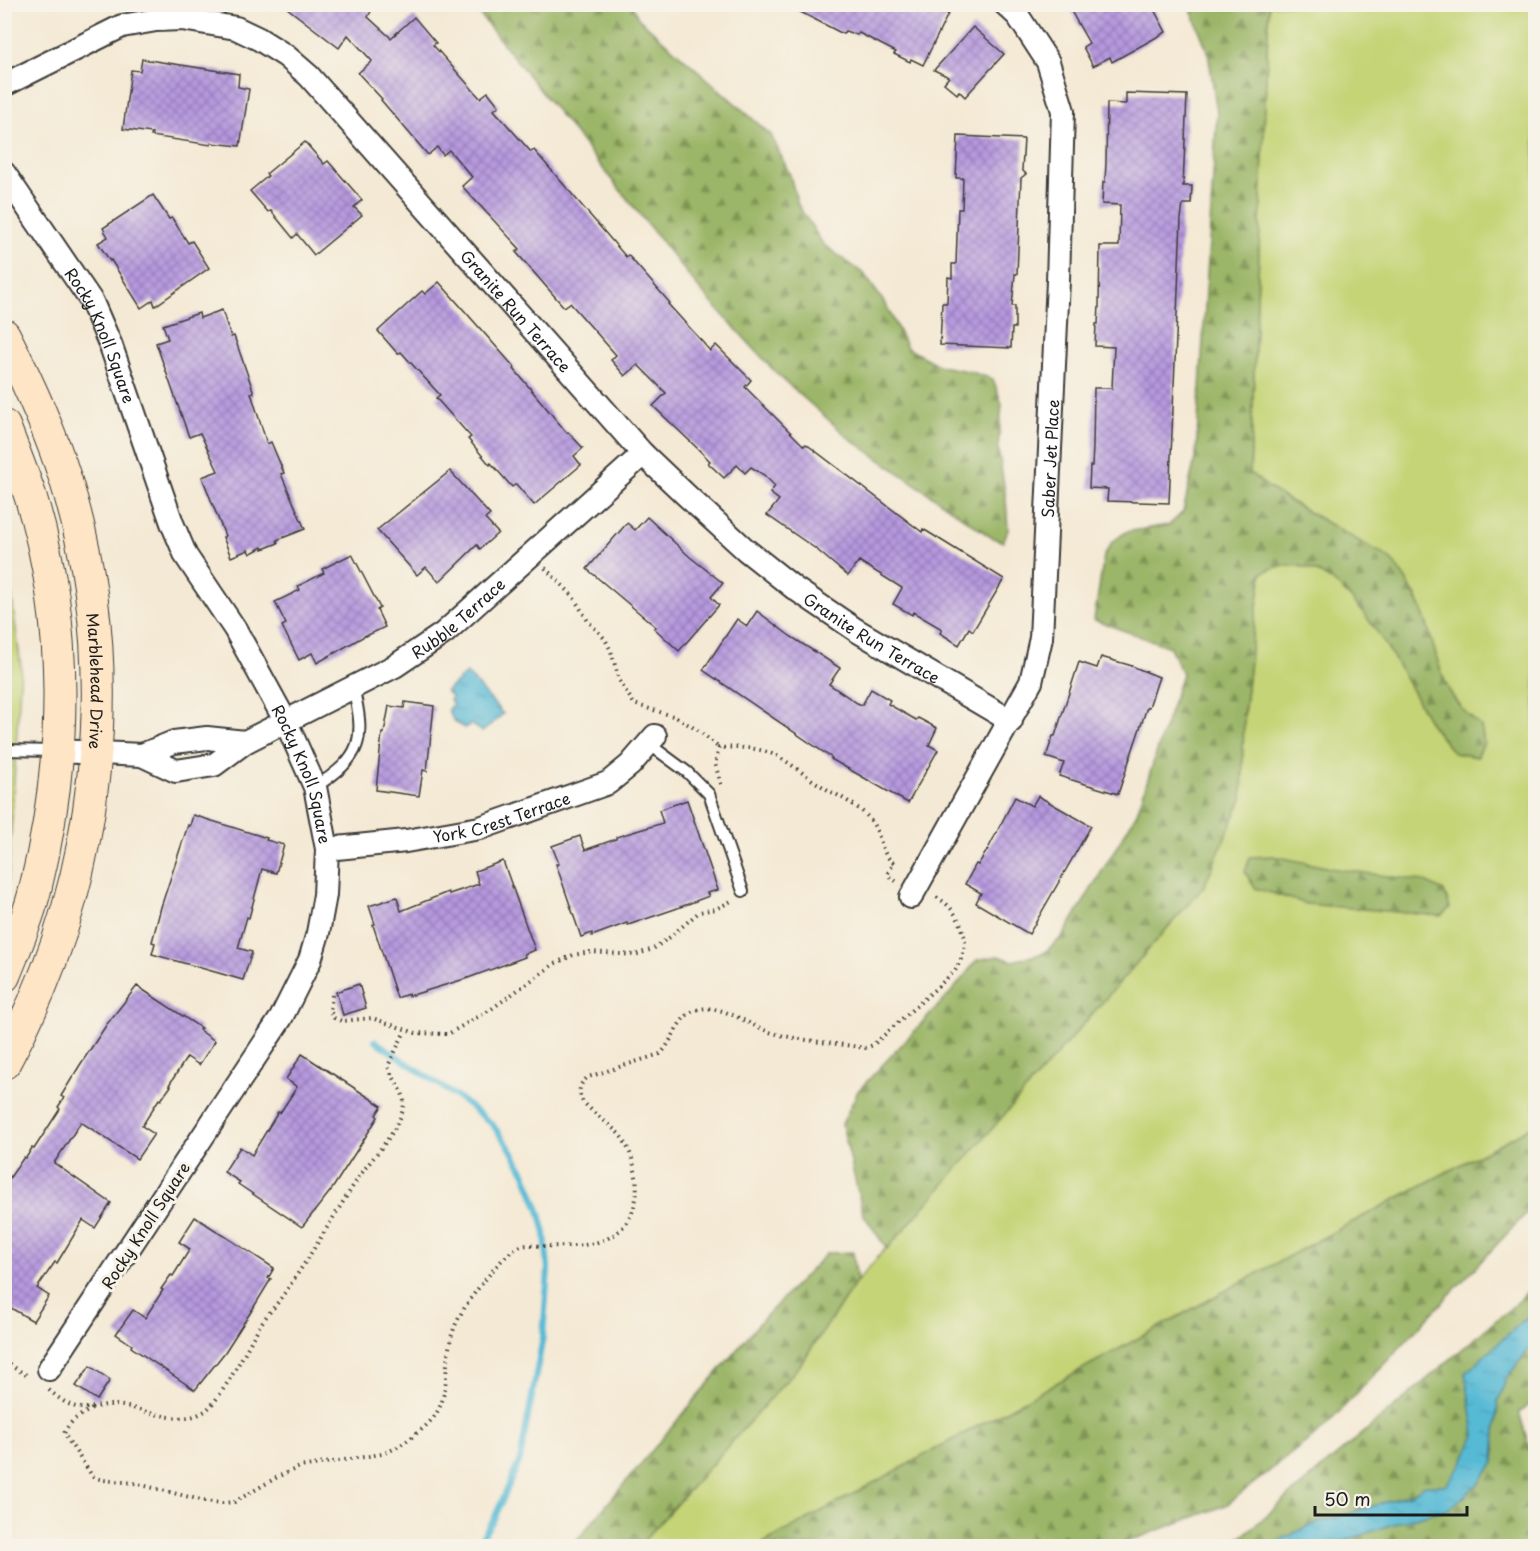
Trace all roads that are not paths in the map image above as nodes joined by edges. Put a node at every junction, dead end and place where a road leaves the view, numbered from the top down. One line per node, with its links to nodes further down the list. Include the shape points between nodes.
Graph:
1 (1005, 4): 8 (street, Saber Jet Place, via 1034,37 1048,62 1063,111 1041,638 1031,682)
2 (4, 85): 6 (street, Granite Run Terrace, via 122,26 182,19 236,28 259,39 309,76)
3 (4, 173): 9 (street, Rocky Knoll Square, via 92,302 186,556 235,629)
4 (4, 335): 13 (street, Marblehead Drive, via 42,413 78,528 96,659)
5 (4, 426): 12 (street, Marblehead Drive, via 30,495 49,577 59,661)
6 (643, 454): 7 (street, Rubble Terrace, via 444,633 395,666); 8 (street, Granite Run Terrace, via 746,550 794,588 856,630)
7 (353, 687): 9 (street, Rubble Terrace); 14 (lane, via 361,725 356,749 336,774)
8 (1011, 721): 17 (street, Saber Jet Place)
9 (286, 722): 13 (street, Rubble Terrace, via 245,742 214,765 176,771 142,755); 14 (street, Rocky Knoll Square)
10 (652, 740): 15 (street, York Crest Terrace, via 608,783 480,828 439,837); 16 (lane, via 709,794)
11 (4, 750): 12 (lane)
12 (58, 751): 13 (street, Rubble Terrace); 18 (street, Marblehead Drive, via 34,892)
13 (96, 752): 19 (street, Marblehead Drive, via 71,901 38,994)
14 (315, 787): 15 (street, Rocky Knoll Square)
15 (327, 849): 20 (street, Rocky Knoll Square, via 321,916 310,960 297,989)
16 (743, 891)
17 (914, 893)
18 (4, 976)
19 (4, 1063)
20 (41, 1377)

